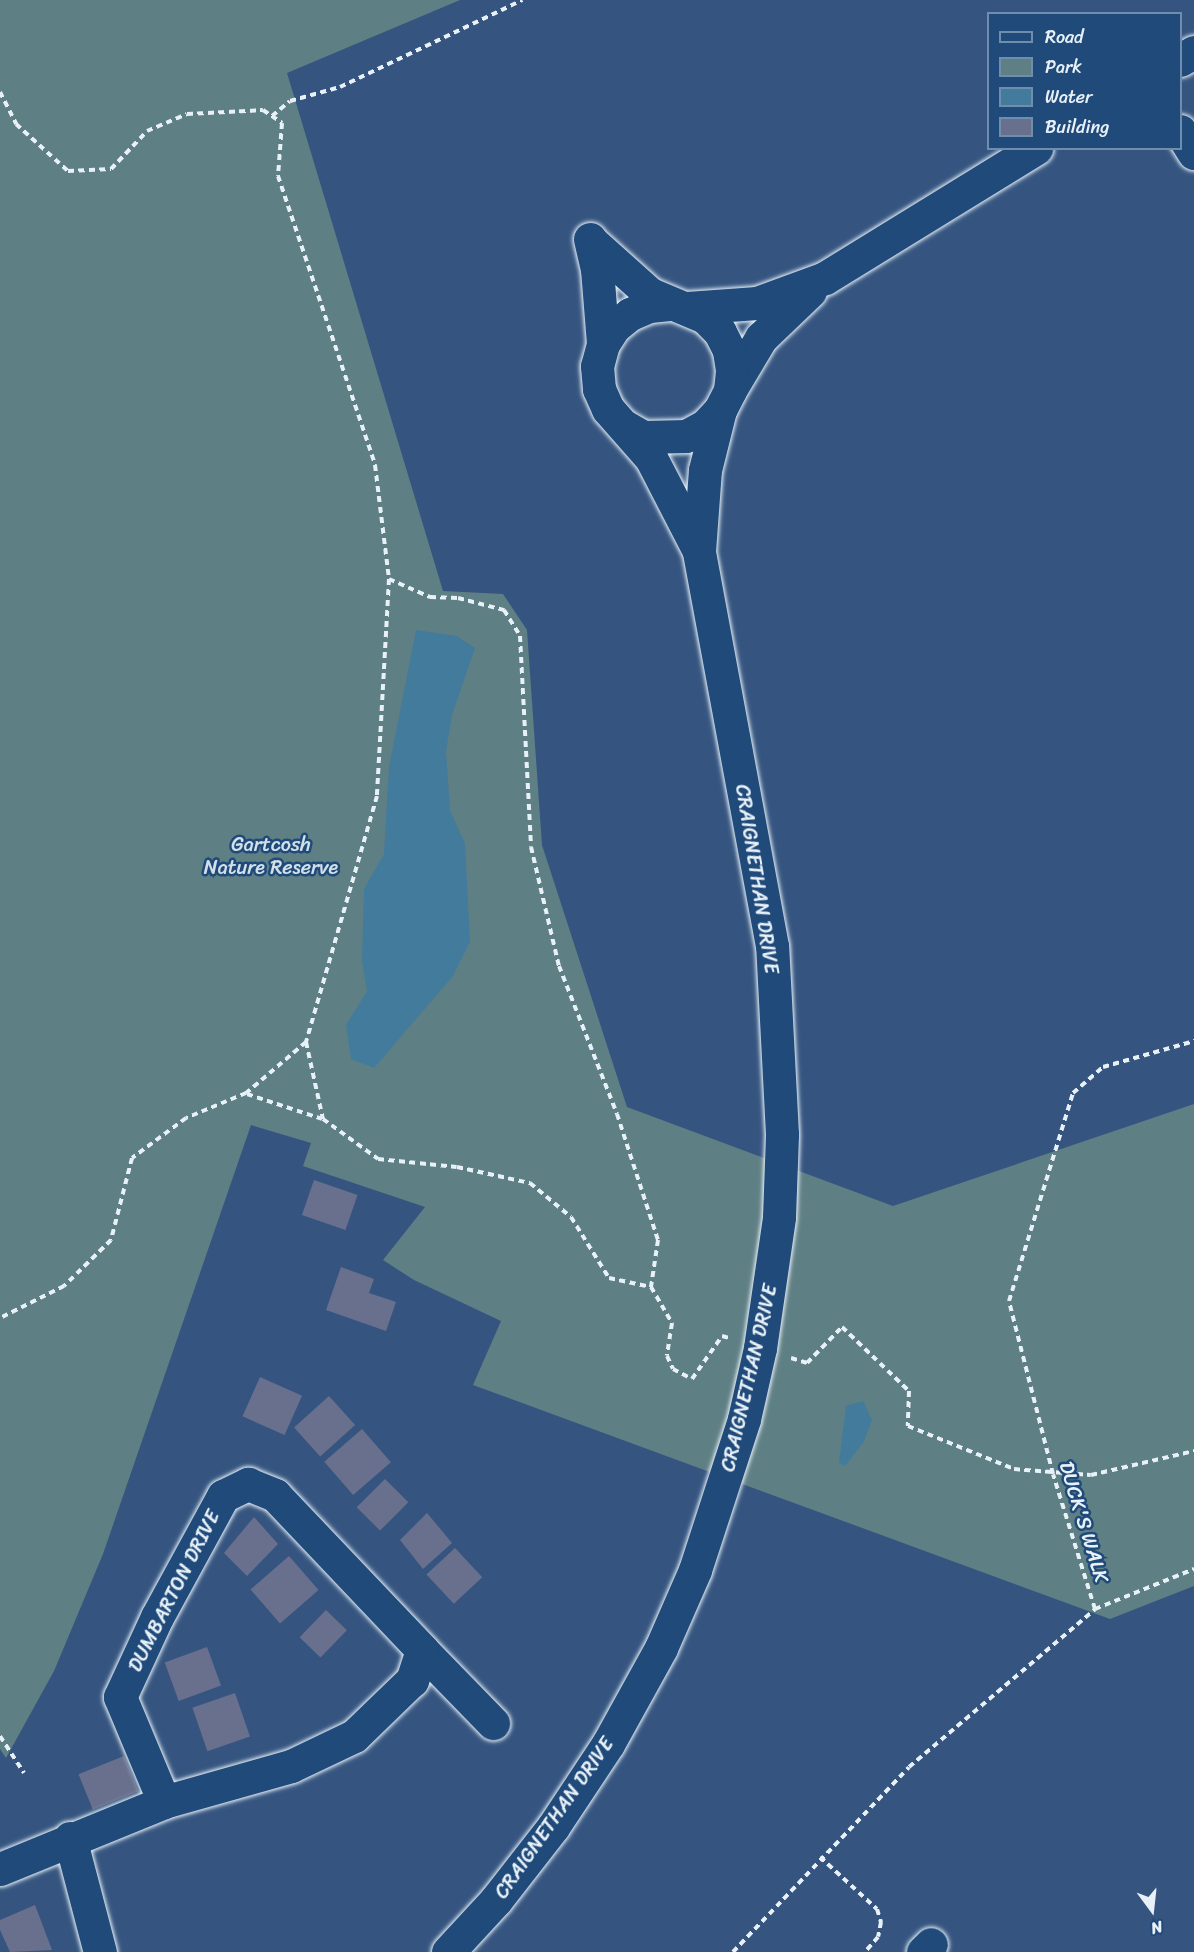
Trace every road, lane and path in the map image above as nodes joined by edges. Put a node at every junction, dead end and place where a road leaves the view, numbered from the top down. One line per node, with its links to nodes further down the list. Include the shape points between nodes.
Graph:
1 (522, 0): 3 (path, via 340,87 290,101)
2 (0, 92): 3 (path, via 16,124 68,171 111,169 147,130 187,114 263,110)
3 (272, 116): 13 (path, via 282,123 278,176 375,465)
4 (1182, 133): 6 (street)
5 (1032, 150): 7 (street)
6 (1194, 153)
7 (825, 278): 8 (street, via 757,303); 10 (street, via 761,338)
8 (678, 306): 9 (street, via 649,306 630,314 614,327); 9 (street, via 633,282 588,235); 10 (street, via 705,317 720,332 732,370)
9 (603, 344): 11 (street, via 597,366 599,388 608,409)
10 (725, 400): 11 (street, via 705,426 686,436 643,437); 12 (street, via 705,470)
11 (624, 425): 12 (street, via 656,467)
12 (699, 551): 35 (street, CRAIGNETHAN DRIVE, via 772,946 782,1134 777,1238 760,1348 723,1492 661,1648 608,1744 553,1827 496,1900)
13 (389, 579): 15 (path, via 377,796); 18 (path, via 430,597 458,598 504,610 520,636 531,847 559,966 617,1114 658,1240)
14 (1194, 1041): 23 (path, DUCK'S WALK, via 1103,1067 1073,1093 1009,1301)
15 (306, 1042): 16 (path); 17 (path)
16 (246, 1094): 17 (path); 19 (path, via 186,1118 132,1158 111,1240 64,1286)
17 (323, 1119): 18 (path, via 378,1159 457,1167 530,1183 571,1217 609,1278)
18 (651, 1287): 20 (path, via 672,1323 667,1356 673,1368 692,1379 722,1336)
19 (0, 1318)
20 (738, 1341)
21 (785, 1356): 23 (path, via 807,1363 842,1327 909,1391 908,1426 1014,1469)
22 (1194, 1451): 23 (path, via 1090,1475)
23 (1053, 1474): 25 (path, DUCK'S WALK)
24 (1194, 1569): 25 (path)
25 (1095, 1609): 32 (path, DUCK'S WALK, via 909,1767)
26 (422, 1650): 27 (street, DUMBARTON DRIVE); 30 (street, via 412,1680 354,1736 291,1766); 30 (street, DUMBARTON DRIVE, via 275,1496 248,1484 223,1496 157,1617 120,1697)
27 (493, 1723)
28 (0, 1736): 29 (path)
29 (24, 1773)
30 (164, 1802): 31 (street)
31 (70, 1838): 33 (street); 34 (street)
32 (820, 1857): 36 (path, DUCK'S WALK); 37 (path, via 877,1909 881,1922 878,1937)
33 (0, 1869)
34 (99, 1952)
35 (448, 1952)
36 (733, 1952)
37 (865, 1952)

